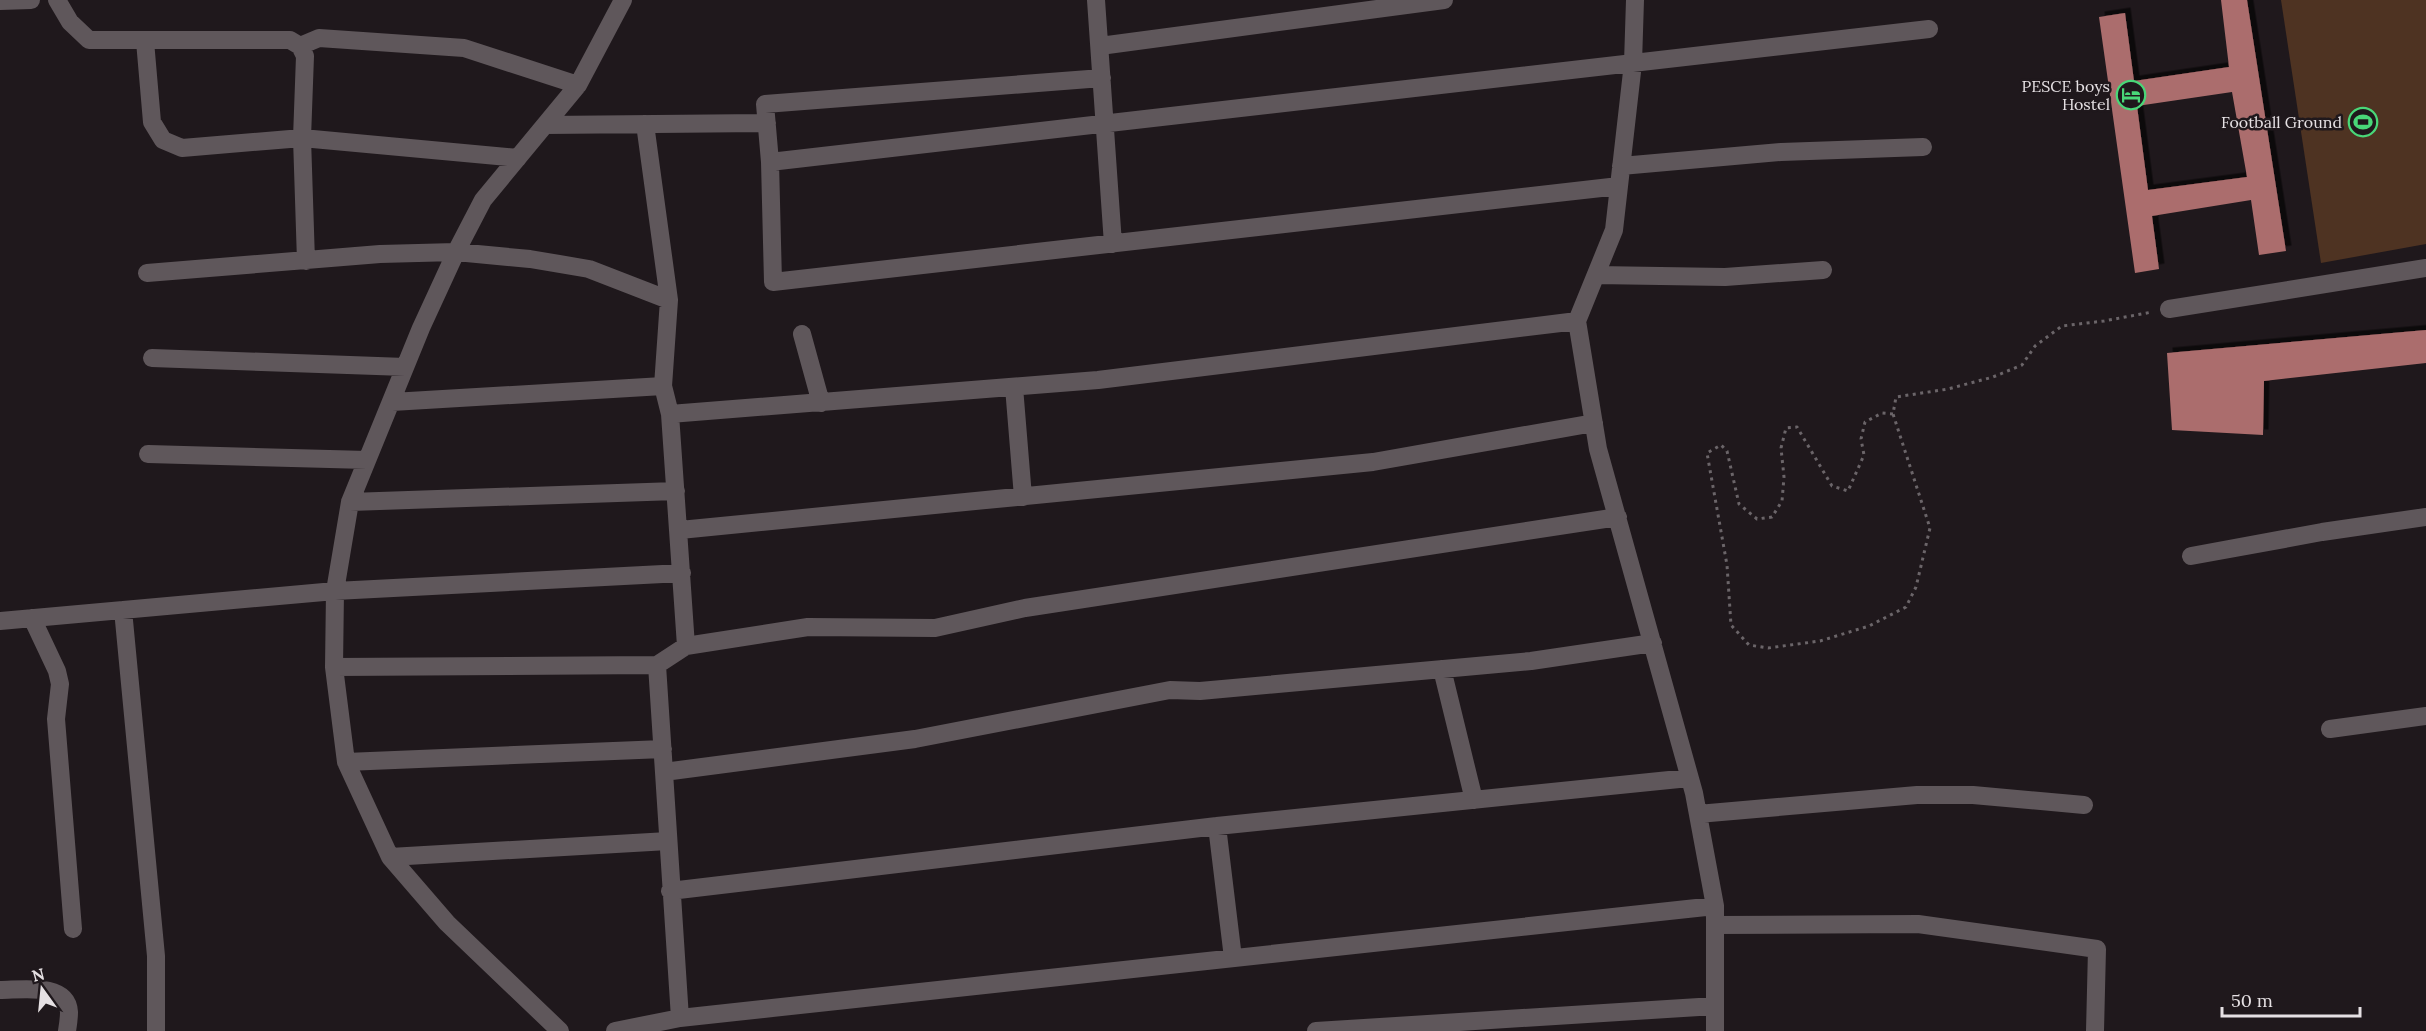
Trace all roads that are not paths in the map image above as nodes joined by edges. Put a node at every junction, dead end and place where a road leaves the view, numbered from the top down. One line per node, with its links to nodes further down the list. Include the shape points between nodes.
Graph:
1 (31, 0): 7 (street)
2 (57, 0): 9 (street, via 70,22 88,40)
3 (623, 0): 14 (street)
4 (1096, 0): 11 (street)
5 (1444, 0): 11 (street)
6 (1635, 0): 12 (street)
7 (0, 1)
8 (1929, 29): 12 (street)
9 (145, 41): 10 (street, via 290,40); 19 (street, via 152,122 162,140 182,148)
10 (300, 46): 14 (street, via 320,38 464,48); 19 (street, via 305,56)
11 (1100, 46): 13 (street)
12 (1633, 63): 17 (street); 23 (street)
13 (1102, 78): 15 (street, via 765,104); 17 (street)
14 (578, 85): 18 (street)
15 (766, 123): 16 (street); 22 (street)
16 (645, 124): 18 (street); 32 (street)
17 (1105, 124): 22 (street); 25 (street)
18 (545, 125): 21 (street)
19 (302, 138): 21 (street); 27 (street)
20 (1923, 147): 23 (street, via 1781,152)
21 (518, 158): 26 (street, via 483,200)
22 (770, 162): 25 (street, via 773,282)
23 (1621, 166): 24 (street)
24 (1619, 186): 25 (street); 31 (street, via 1614,230)
25 (1113, 244)
26 (456, 252): 27 (street); 32 (street, via 589,269); 37 (street)
27 (306, 261): 30 (street)
28 (2426, 268): 33 (street)
29 (1823, 270): 31 (street, via 1725,277)
30 (147, 273)
31 (1596, 275): 34 (street)
32 (669, 300): 38 (street)
33 (2169, 309)
34 (1577, 321): 39 (street); 43 (street)
35 (802, 334): 41 (street)
36 (153, 358): 37 (street)
37 (405, 367): 40 (street)
38 (663, 386): 40 (street); 42 (street)
39 (1014, 387): 41 (street); 47 (street)
40 (392, 402): 45 (street)
41 (821, 402): 42 (street)
42 (670, 414): 46 (street)
43 (1594, 423): 47 (street, via 1373,462); 49 (street)
44 (148, 454): 45 (street)
45 (368, 460): 48 (street)
46 (676, 491): 48 (street); 51 (street)
47 (1023, 497): 51 (street)
48 (350, 502): 54 (street)
49 (1618, 517): 58 (street); 59 (street, via 1025,608 935,628 808,627)
50 (2426, 517): 52 (street)
51 (680, 531): 53 (street)
52 (2192, 556)
53 (682, 573): 54 (street); 59 (street)
54 (335, 591): 55 (street); 61 (street)
55 (123, 610): 56 (street); 84 (street, via 156,956)
56 (32, 618): 57 (street); 78 (street, via 60,684 56,719)
57 (0, 621)
58 (1653, 643): 62 (street); 68 (street)
59 (686, 646): 60 (street)
60 (657, 665): 61 (street); 65 (street)
61 (334, 667): 66 (street)
62 (1442, 669): 67 (street, via 1200,691 1170,690 915,739); 69 (street)
63 (2426, 716): 64 (street)
64 (2330, 729)
65 (663, 748): 66 (street); 67 (street)
66 (346, 762): 74 (street)
67 (664, 772): 73 (street)
68 (1689, 778): 69 (street); 71 (street)
69 (1474, 800): 72 (street)
70 (2084, 805): 71 (street, via 1973,795 1917,795)
71 (1698, 814): 76 (street)
72 (1217, 826): 75 (street); 79 (street)
73 (668, 841): 74 (street); 75 (street)
74 (390, 857): 85 (street, via 447,922)
75 (670, 891): 82 (street)
76 (1715, 906): 77 (street); 79 (street)
77 (1715, 925): 81 (street); 89 (street, via 1918,924 2097,949)
78 (73, 929)
79 (1233, 958): 82 (street)
80 (0, 990): 83 (street, via 54,991 63,997 69,1010)
81 (1715, 1006): 87 (street); 88 (street)
82 (680, 1018): 86 (street)
83 (67, 1031)
84 (156, 1031)
85 (560, 1031)
86 (615, 1031)
87 (1316, 1031)
88 (1715, 1031)
89 (2095, 1031)

